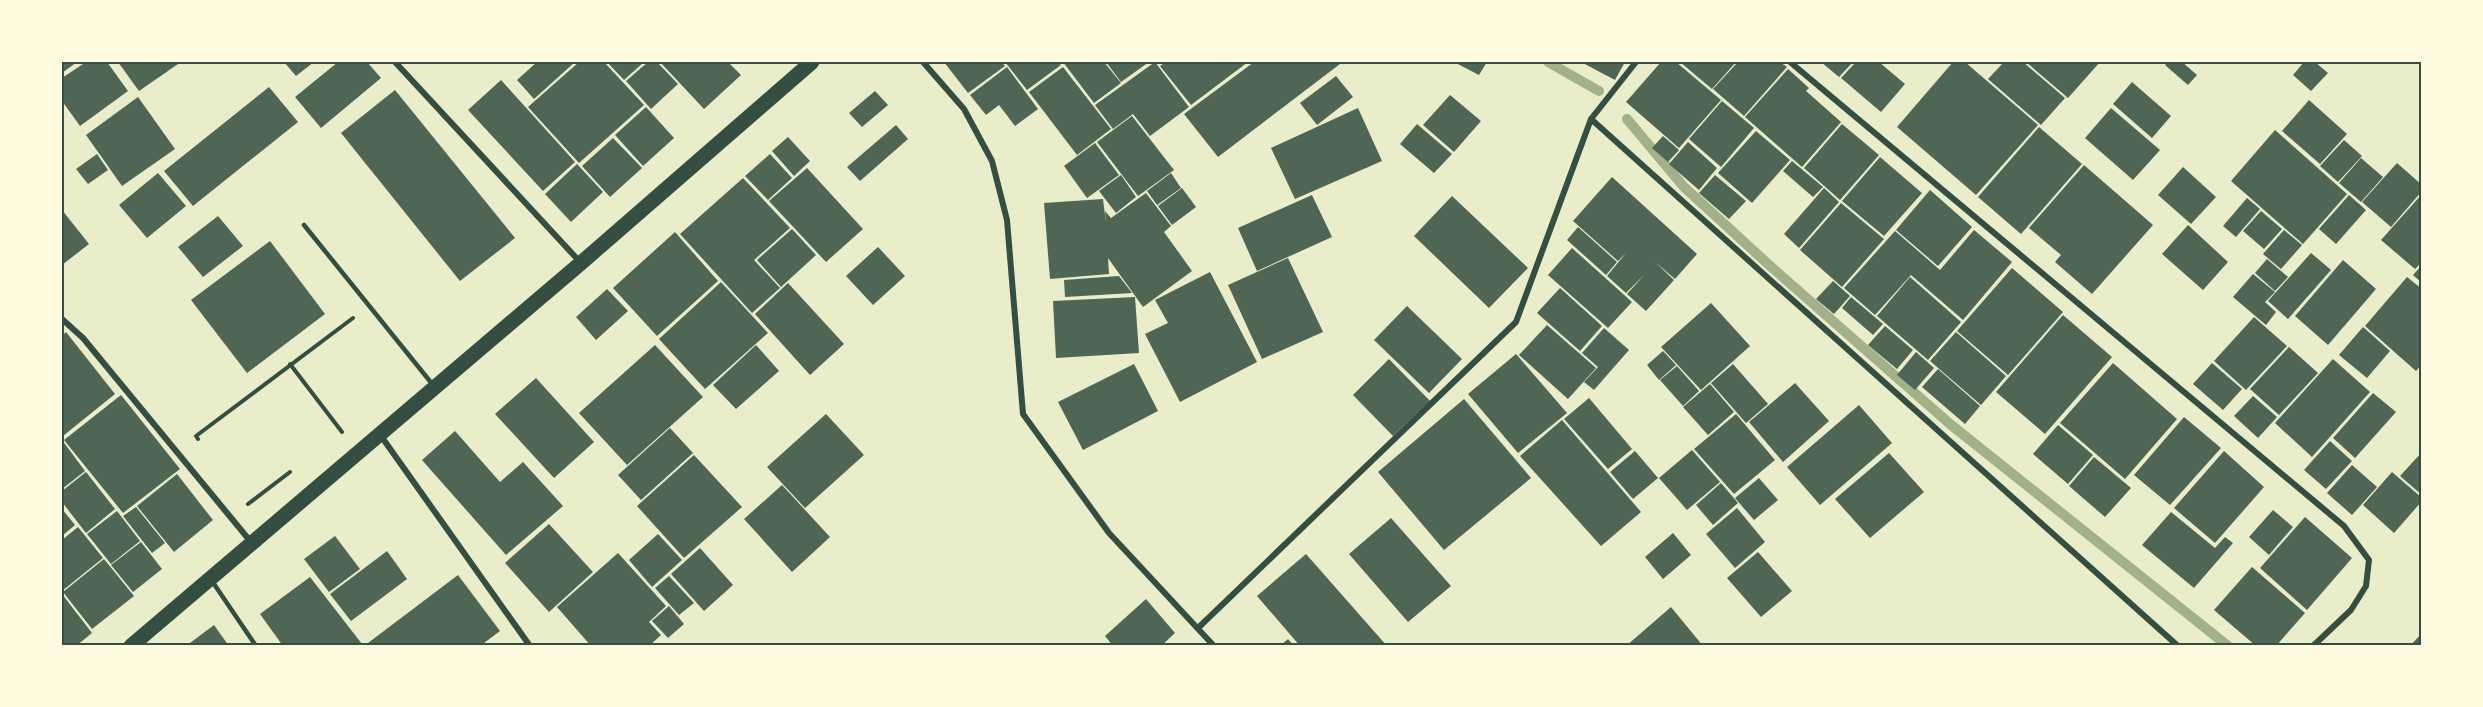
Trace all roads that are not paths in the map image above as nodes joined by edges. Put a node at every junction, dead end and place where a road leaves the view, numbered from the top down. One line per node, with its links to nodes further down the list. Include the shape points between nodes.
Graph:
1 (395, 62): 8 (street)
2 (812, 62): 8 (main road)
3 (923, 62): 14 (street, via 964,110 992,161 1007,220 1023,414 1109,533)
4 (1636, 62): 6 (street)
5 (1790, 62): 20 (street, via 2344,526 2369,560 2367,586 2350,610)
6 (1591, 119): 14 (street, via 1516,322); 19 (street)
7 (304, 225): 10 (lane)
8 (581, 263): 10 (main road)
9 (62, 319): 12 (street, via 83,338)
10 (435, 387): 11 (main road)
11 (379, 434): 12 (main road); 17 (street)
12 (252, 543): 13 (main road)
13 (210, 578): 15 (main road); 16 (lane)
14 (1198, 627): 18 (street)
15 (131, 645)
16 (256, 645)
17 (530, 645)
18 (1214, 645)
19 (2178, 645)
20 (2313, 645)

